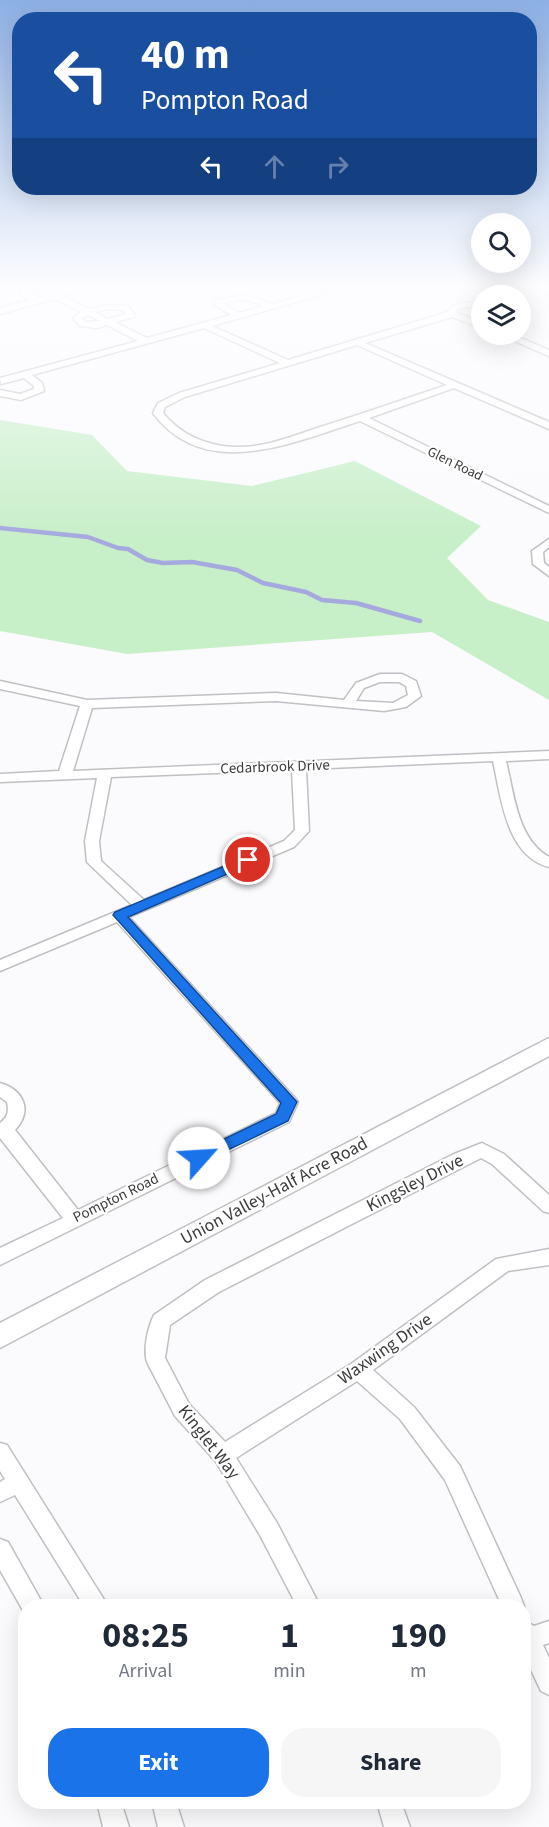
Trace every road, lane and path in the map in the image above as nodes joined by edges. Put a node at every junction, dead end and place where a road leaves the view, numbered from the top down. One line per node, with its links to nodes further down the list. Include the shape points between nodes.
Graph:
1 (55, 368): 4 (street)
2 (269, 368): 8 (street, via 182,395 161,405 158,413 165,424 185,438 235,450 275,444)
3 (416, 368): 6 (street)
4 (27, 376): 5 (street); 7 (street, via 39,385 37,392 16,398)
5 (0, 382)
6 (455, 385): 8 (street); 9 (street)
7 (0, 393)
8 (360, 417): 10 (street, Glen Road)
9 (549, 426)
10 (549, 510)
11 (549, 542): 12 (street, via 537,551 538,564)
12 (549, 573)
13 (0, 685): 14 (street)
14 (87, 704): 15 (street, via 276,697); 20 (street)
15 (349, 705): 15 (street, via 399,706 415,696 412,684 402,678 365,681 354,690)
16 (549, 755): 17 (street, Cedarbrook Drive)
17 (499, 759): 18 (street, Cedarbrook Drive); 22 (street, via 517,828 526,846)
18 (299, 766): 19 (street, Cedarbrook Drive); 23 (street, via 302,831 289,844)
19 (105, 774): 20 (street, Cedarbrook Drive); 23 (street, via 92,841 94,862)
20 (65, 775): 21 (street, Cedarbrook Drive)
21 (0, 778)
22 (549, 863)
23 (142, 906): 24 (street)
24 (119, 915): 25 (street); 30 (street, Pompton Road, via 289,1102 282,1117)
25 (0, 966)
26 (549, 1046): 34 (street, Union Valley-Half Acre Road)
27 (0, 1089): 28 (street, via 15,1099 18,1108 16,1119)
28 (2, 1131): 30 (street)
29 (549, 1206): 31 (street, Kingsley Drive, via 498,1159 482,1150)
30 (74, 1219): 33 (street, Pompton Road)
31 (271, 1256): 37 (street, Kinglet Way, via 212,1287 161,1321 155,1359 182,1410)
32 (548, 1256): 35 (street, Waxwing Drive, via 503,1264)
33 (0, 1257)
34 (0, 1336)
35 (358, 1370): 37 (street, Waxwing Drive); 43 (street, via 407,1413 453,1473)
36 (0, 1452): 38 (street)
37 (223, 1455): 42 (street, Kinglet Way, via 270,1530)
38 (10, 1488): 41 (street)
39 (0, 1549): 40 (street)
40 (29, 1599)
41 (92, 1599)
42 (305, 1599)
43 (510, 1599)
44 (531, 1636): 45 (street)
45 (549, 1683)
46 (111, 1809): 49 (street)
47 (166, 1809): 50 (street)
48 (391, 1809): 51 (street)
49 (116, 1827)
50 (171, 1827)
51 (397, 1827)

